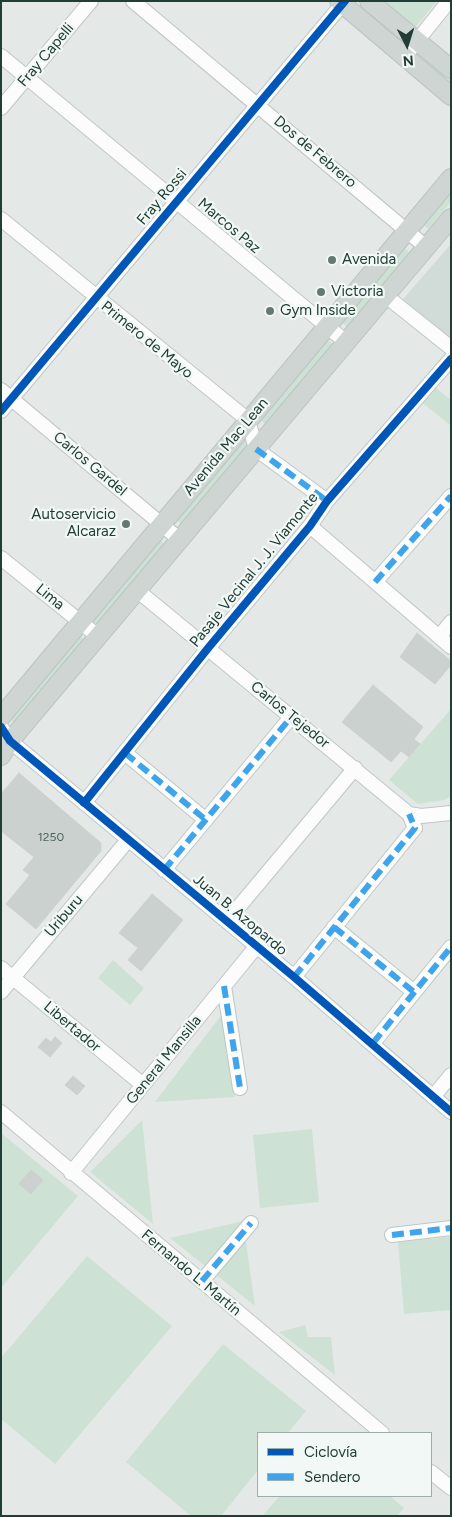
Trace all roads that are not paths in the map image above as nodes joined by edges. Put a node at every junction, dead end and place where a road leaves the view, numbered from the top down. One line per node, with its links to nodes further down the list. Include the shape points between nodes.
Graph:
1 (91, 1): 10 (street, Fray Capelli)
2 (133, 1): 12 (street, Dos de Febrero)
3 (369, 1): 6 (main road)
4 (342, 2): 8 (main road); 12 (street, Fray Rossi)
5 (449, 2): 6 (street)
6 (418, 42): 8 (street); 9 (main road)
7 (1, 56): 10 (street, Marcos Paz)
8 (405, 56): 11 (main road)
9 (451, 69)
10 (27, 78): 13 (street, Fray Capelli); 15 (street, Marcos Paz)
11 (451, 96)
12 (258, 104): 15 (street, Fray Rossi); 18 (street, Dos de Febrero)
13 (1, 108)
14 (451, 178): 18 (main road, Avenida Mac Lean)
15 (176, 201): 21 (street, Fray Rossi); 22 (street, Marcos Paz)
16 (451, 218): 19 (main road, Avenida Mac Lean)
17 (1, 219): 21 (street, Primero de Mayo)
18 (407, 230): 19 (street, Dos de Febrero); 22 (main road, Avenida Mac Lean)
19 (426, 246): 20 (main road, Avenida Mac Lean)
20 (386, 296): 23 (main road, Avenida Mac Lean); 24 (street)
21 (96, 298): 26 (street, Fray Rossi); 28 (street, Primero de Mayo)
22 (328, 326): 23 (street, Marcos Paz); 28 (main road, Avenida Mac Lean)
23 (346, 342): 29 (main road, Avenida Mac Lean)
24 (451, 348)
25 (451, 359): 31 (street, Pasaje Vecinal J. J. Viamonte)
26 (6, 394): 27 (street, Fray Rossi); 32 (street, Carlos Gardel)
27 (1, 411)
28 (248, 420): 29 (street); 32 (main road, Avenida Mac Lean)
29 (256, 449): 31 (street); 34 (main road, Avenida Mac Lean)
30 (451, 496): 36 (street)
31 (327, 501): 33 (street, Pasaje Vecinal J. J. Viamonte)
32 (162, 525): 34 (street, Carlos Gardel); 38 (main road, Avenida Mac Lean)
33 (310, 526): 36 (street); 42 (street, Pasaje Vecinal J. J. Viamonte)
34 (179, 540): 37 (main road, Avenida Mac Lean)
35 (1, 558): 38 (street, Lima)
36 (375, 582): 41 (street)
37 (138, 591): 40 (main road, Avenida Mac Lean); 42 (street, Carlos Tejedor)
38 (81, 622): 40 (street, Lima); 45 (main road, Avenida Mac Lean)
39 (451, 622): 41 (street)
40 (99, 637): 46 (main road, Avenida Mac Lean)
41 (438, 637): 43 (street)
42 (209, 647): 44 (street, Carlos Tejedor); 47 (street, Pasaje Vecinal J. J. Viamonte)
43 (451, 647)
44 (292, 716): 48 (street, Carlos Tejedor); 52 (street)
45 (1, 717)
46 (4, 741): 49 (street, Juan B. Azopardo)
47 (125, 752): 49 (street, Pasaje Vecinal J. J. Viamonte); 52 (street)
48 (354, 768): 51 (street, Carlos Tejedor); 55 (street)
49 (84, 803): 53 (street, Juan B. Azopardo)
50 (451, 813): 51 (street)
51 (410, 814): 56 (street, via 415,828)
52 (206, 820): 54 (street)
53 (128, 840): 54 (street, Juan B. Azopardo); 61 (street, Uriburu)
54 (164, 870): 55 (street, Juan B. Azopardo)
55 (227, 921): 57 (street, Juan B. Azopardo)
56 (334, 927): 60 (street); 64 (street)
57 (256, 947): 60 (street, Juan B. Azopardo); 62 (street, General Mansilla)
58 (451, 947): 64 (street)
59 (1, 968): 61 (street, Libertador)
60 (294, 977): 65 (street, Juan B. Azopardo)
61 (13, 978): 63 (street, Uriburu); 67 (street, Libertador)
62 (224, 986): 67 (street, General Mansilla); 68 (street)
63 (1, 992)
64 (414, 992): 65 (street)
65 (373, 1043): 69 (street, Juan B. Azopardo)
66 (451, 1075): 69 (street)
67 (143, 1085): 72 (street, General Mansilla)
68 (240, 1088)
69 (433, 1096): 71 (street, Juan B. Azopardo)
70 (1, 1112): 72 (street, Fernando L. Martín)
71 (451, 1112)
72 (71, 1173): 76 (street, Fernando L. Martín)
73 (250, 1223): 76 (street)
74 (451, 1228): 75 (street)
75 (392, 1235)
76 (202, 1281): 77 (street, Fernando L. Martín)
77 (381, 1432)
78 (432, 1473): 79 (street)
79 (451, 1488)

